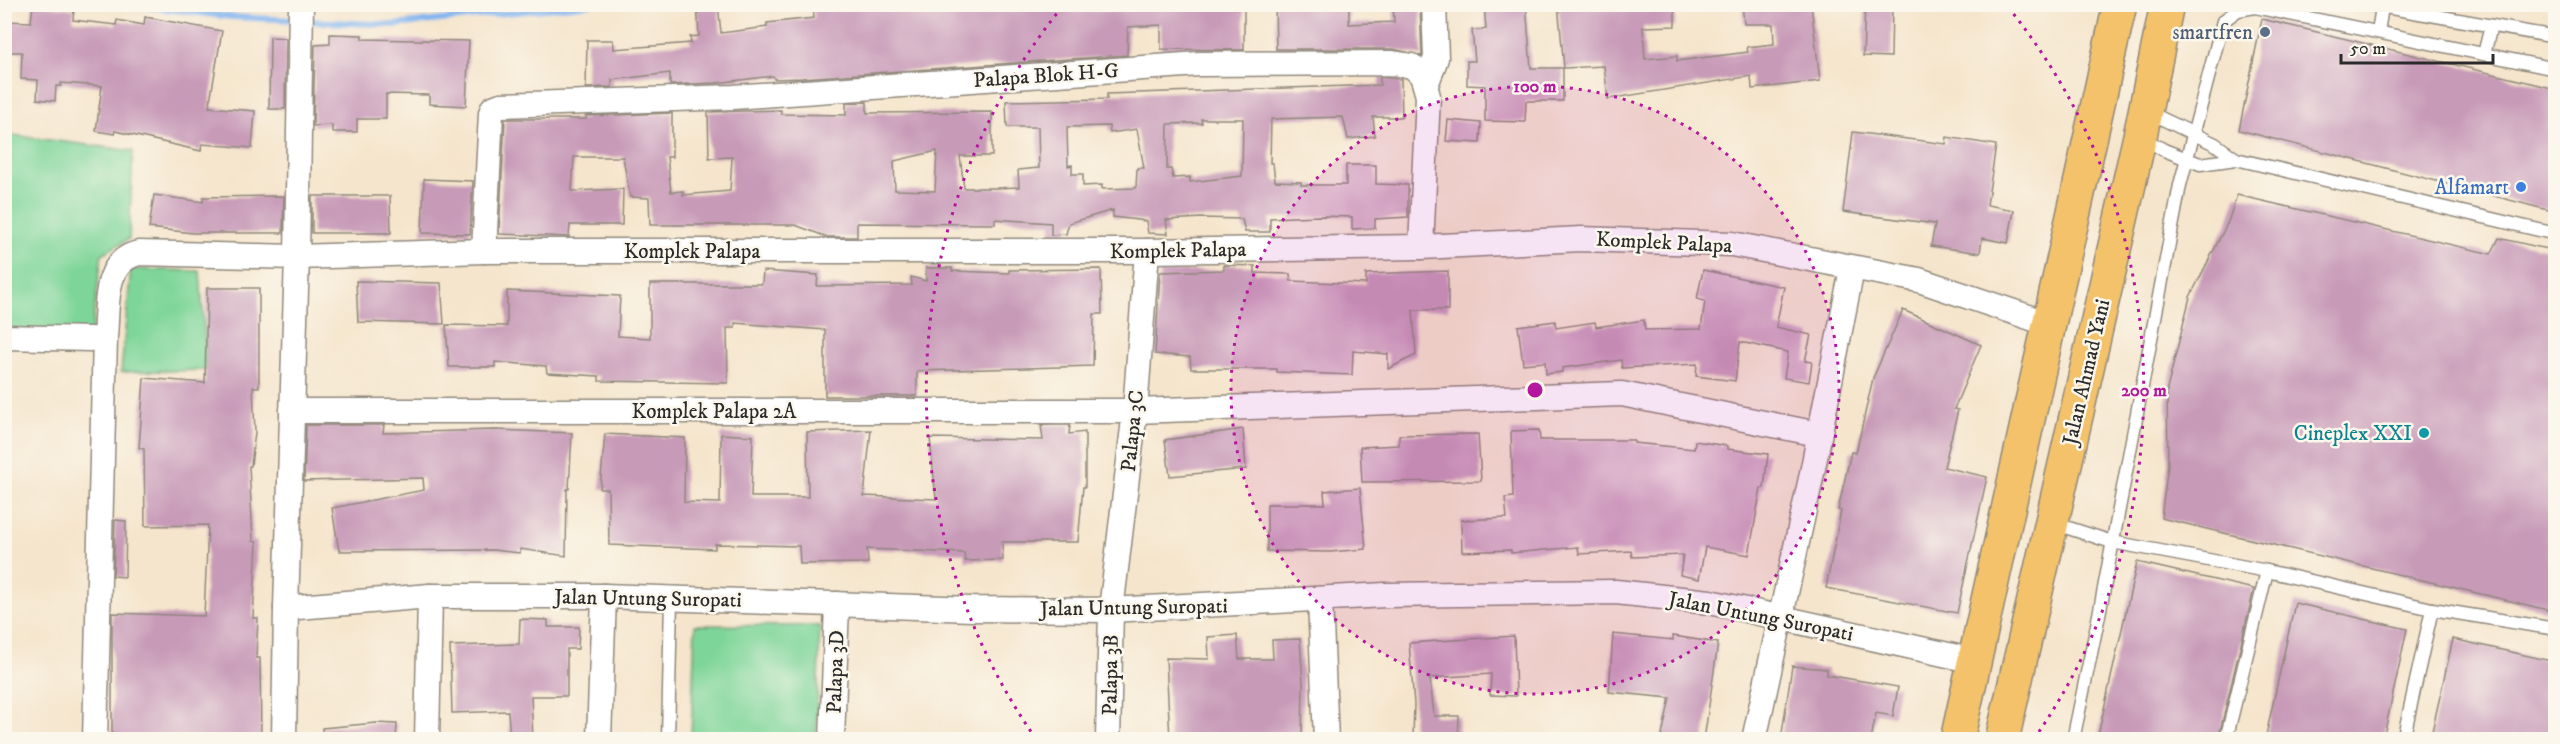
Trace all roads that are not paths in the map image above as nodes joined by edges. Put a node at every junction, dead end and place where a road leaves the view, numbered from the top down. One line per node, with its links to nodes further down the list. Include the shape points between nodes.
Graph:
1 (301, 4): 22 (street)
2 (1434, 4): 13 (street, via 1436,58)
3 (2120, 4): 24 (highway)
4 (2167, 4): 14 (highway, Jalan Ahmad Yani)
5 (2368, 4): 7 (lane)
6 (2273, 7): 9 (lane); 15 (lane, via 2246,7 2221,24)
7 (2382, 7): 8 (lane); 9 (lane)
8 (2491, 26): 10 (lane); 11 (lane)
9 (2378, 32): 11 (lane)
10 (2556, 37)
11 (2484, 54): 12 (lane)
12 (2556, 69)
13 (1426, 85): 19 (street); 20 (street, Palapa Blok H-G, via 1418,70 1404,64 1199,64 733,97 501,105 493,108)
14 (2143, 123): 15 (lane); 17 (lane); 30 (highway, Jalan Ahmad Yani)
15 (2194, 133): 16 (lane); 17 (lane)
16 (2236, 159): 17 (lane, via 2209,164); 18 (lane)
17 (2186, 160): 31 (lane)
18 (2556, 234)
19 (1421, 247): 21 (street, Komplek Palapa); 23 (street, Komplek Palapa, via 1581,239 1732,244)
20 (484, 251): 21 (street, Komplek Palapa); 22 (street, Komplek Palapa)
21 (1148, 251): 28 (street, Palapa 3C)
22 (297, 257): 27 (street); 44 (street, Komplek Palapa, via 149,252 128,256 117,263 112,273 105,337)
23 (1851, 268): 24 (street, Komplek Palapa, via 1919,280); 29 (street)
24 (2049, 324): 43 (highway)
25 (4, 337): 26 (street)
26 (90, 339)
27 (292, 411): 28 (street, Komplek Palapa 2A); 38 (street)
28 (1135, 411): 29 (street, Komplek Palapa 2A, via 1622,394); 40 (street, Palapa 3C)
29 (1818, 434): 41 (street)
30 (2051, 523): 31 (lane); 54 (highway, Jalan Ahmad Yani)
31 (2112, 542): 32 (lane); 55 (lane)
32 (2267, 571): 39 (lane); 56 (lane)
33 (430, 596): 34 (street, Jalan Untung Suropati); 38 (street, Jalan Untung Suropati); 46 (street)
34 (604, 596): 35 (street, Jalan Untung Suropati); 47 (street)
35 (671, 598): 37 (street, Jalan Untung Suropati); 48 (lane)
36 (1320, 600): 40 (street, Jalan Untung Suropati); 41 (street, Jalan Untung Suropati, via 1456,592 1616,592 1691,599); 51 (street)
37 (837, 604): 40 (street, Jalan Untung Suropati); 49 (street, Palapa 3D)
38 (286, 608): 45 (street)
39 (2432, 609): 42 (lane); 57 (lane)
40 (1111, 610): 50 (street, Palapa 3B)
41 (1782, 618): 43 (street, Jalan Untung Suropati); 52 (street)
42 (2556, 629)
43 (1975, 661): 53 (highway)
44 (95, 740)
45 (284, 740)
46 (427, 740)
47 (599, 740)
48 (668, 740)
49 (832, 740)
50 (1108, 740)
51 (1326, 740)
52 (1754, 740)
53 (1957, 740)
54 (2002, 740)
55 (2073, 740)
56 (2226, 740)
57 (2403, 740)

